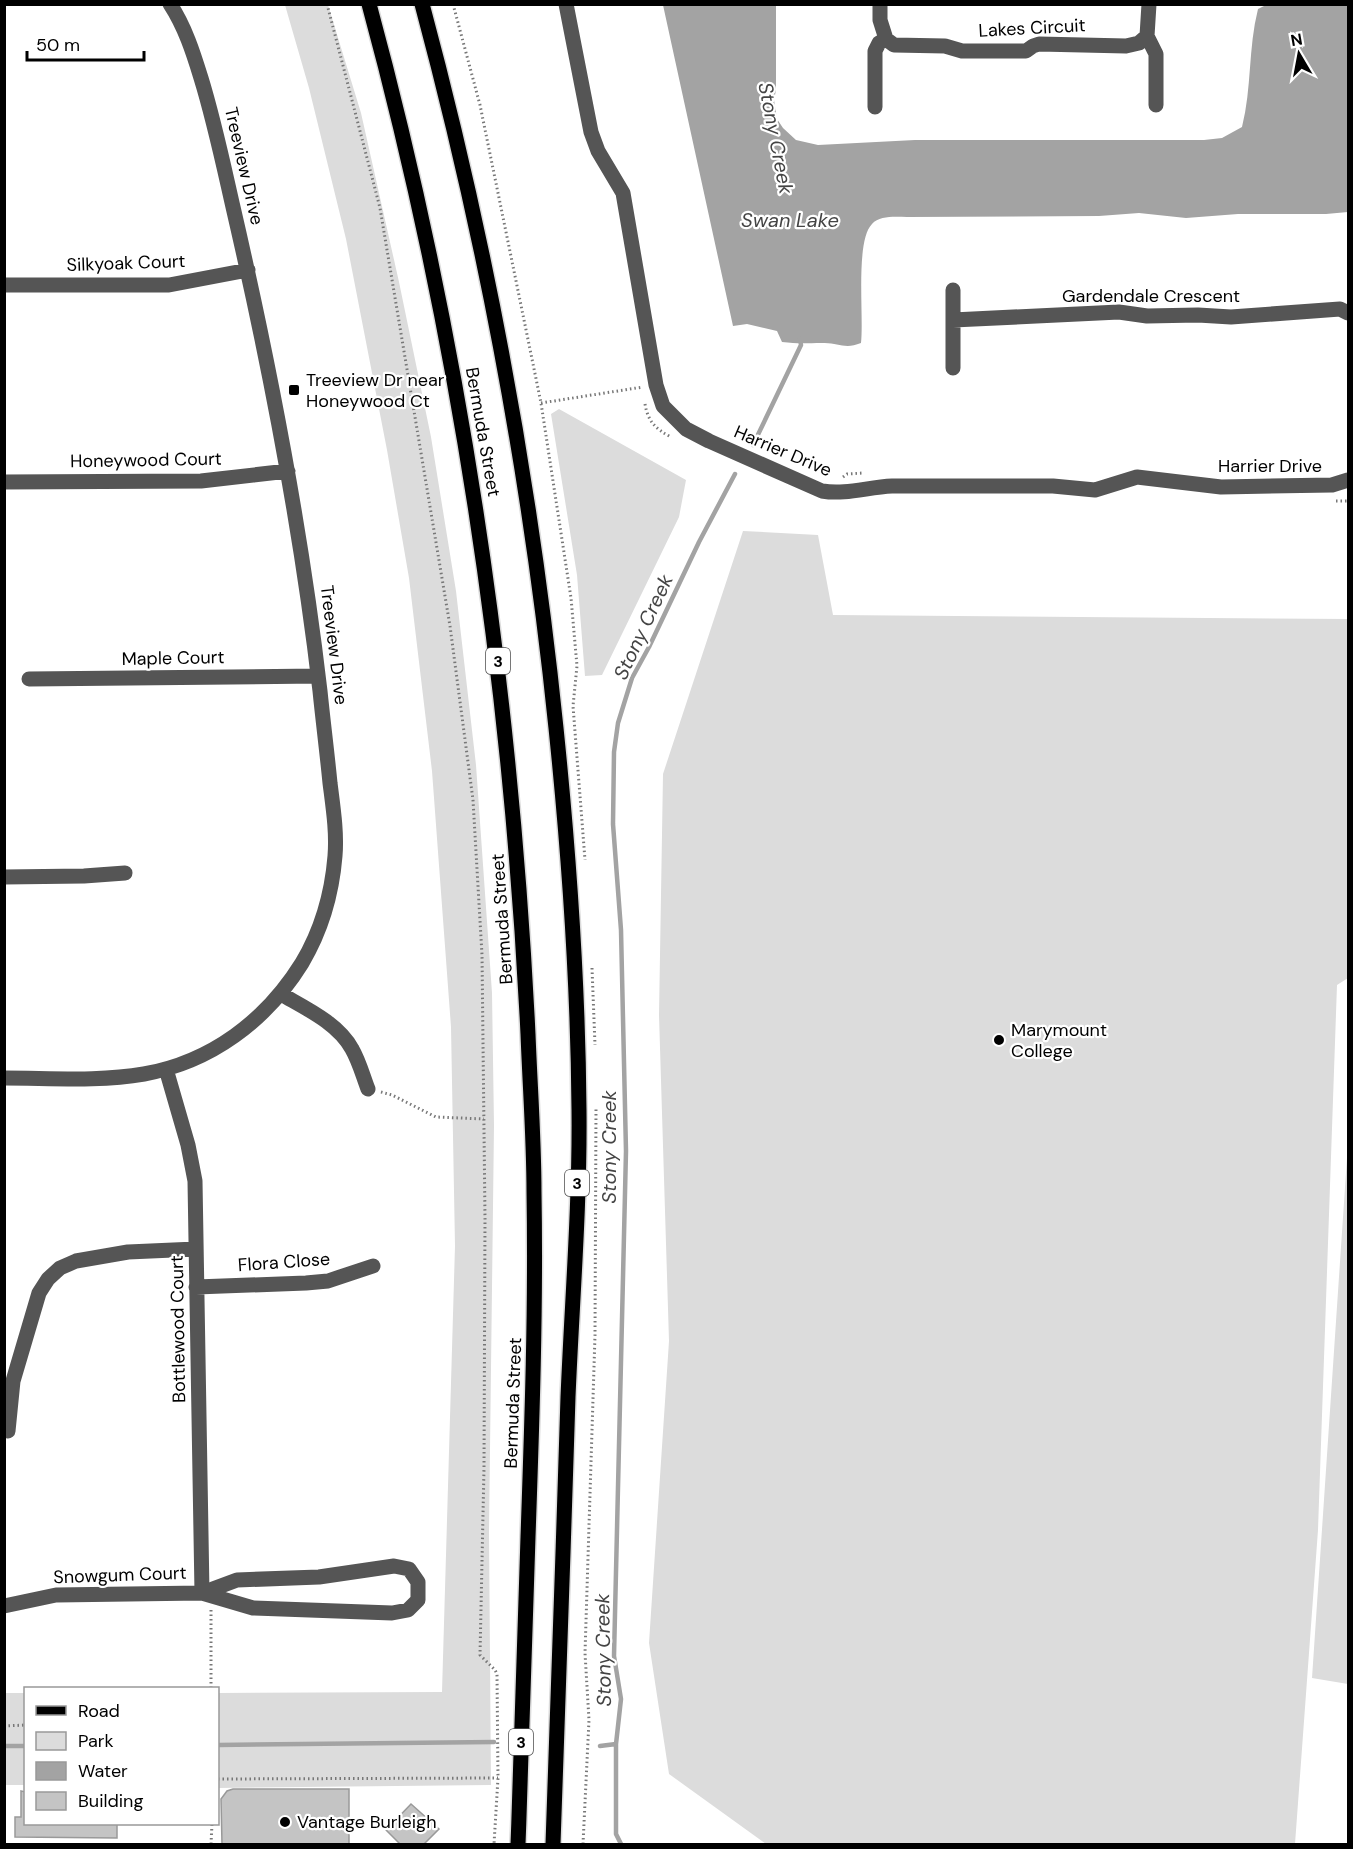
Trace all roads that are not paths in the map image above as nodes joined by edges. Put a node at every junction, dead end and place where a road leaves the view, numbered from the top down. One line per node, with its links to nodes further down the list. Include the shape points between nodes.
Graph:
1 (170, 4): 11 (street, Treeview Drive, via 192,49 212,113)
2 (369, 4): 34 (main road, Bermuda Street / 3, via 410,166 456,384 497,648 518,870 532,1129 535,1273)
3 (422, 4): 35 (main road, Bermuda Street / 3, via 477,229 523,474 550,668 570,882 579,1119)
4 (566, 4): 18 (street, Harrier Drive, via 591,132 623,193 656,385 663,405 686,429 782,474 834,493 892,486 1053,486 1095,490 1137,477 1221,487 1332,485)
5 (880, 4): 8 (street)
6 (1149, 4): 7 (street)
7 (1147, 36): 8 (street, Lakes Circuit, via 1139,43 1126,45 1039,44 1026,51 962,51 945,46 894,45); 9 (street, via 1156,54)
8 (886, 39): 10 (street, via 874,51)
9 (1156, 105)
10 (875, 107)
11 (248, 270): 12 (street, Silkyoak Court, via 169,285); 17 (street, Treeview Drive)
12 (4, 285)
13 (953, 290): 15 (street)
14 (1348, 313): 15 (street, Gardendale Crescent, via 1340,309 1231,317 1119,312)
15 (953, 320): 16 (street)
16 (953, 368)
17 (288, 471): 19 (street, Honeywood Court, via 201,480); 20 (street, Treeview Drive)
18 (1348, 480)
19 (4, 482)
20 (318, 676): 21 (street, Maple Court); 24 (street, Treeview Drive, via 334,812 335,856 323,917 310,948)
21 (29, 679)
22 (125, 873): 23 (street)
23 (4, 877)
24 (280, 994): 25 (street, Treeview Drive, via 263,1014 224,1044); 27 (street, via 323,1019 346,1039)
25 (166, 1069): 26 (street, Treeview Drive, via 115,1077); 28 (street, Bottlewood Court, via 192,1164)
26 (4, 1078)
27 (368, 1089)
28 (196, 1249): 30 (street, Bottlewood Court); 31 (street, via 128,1252 76,1261 48,1279 39,1293 13,1381)
29 (373, 1266): 30 (street, Flora Close, via 328,1281)
30 (196, 1287): 32 (street, Bottlewood Court)
31 (8, 1431)
32 (202, 1593): 32 (street, via 237,1580 319,1577 394,1566 409,1569 418,1582 418,1600 408,1610 392,1613 253,1608); 33 (street, Snowgum Court, via 56,1594)
33 (4, 1606)
34 (518, 1845)
35 (553, 1845)

